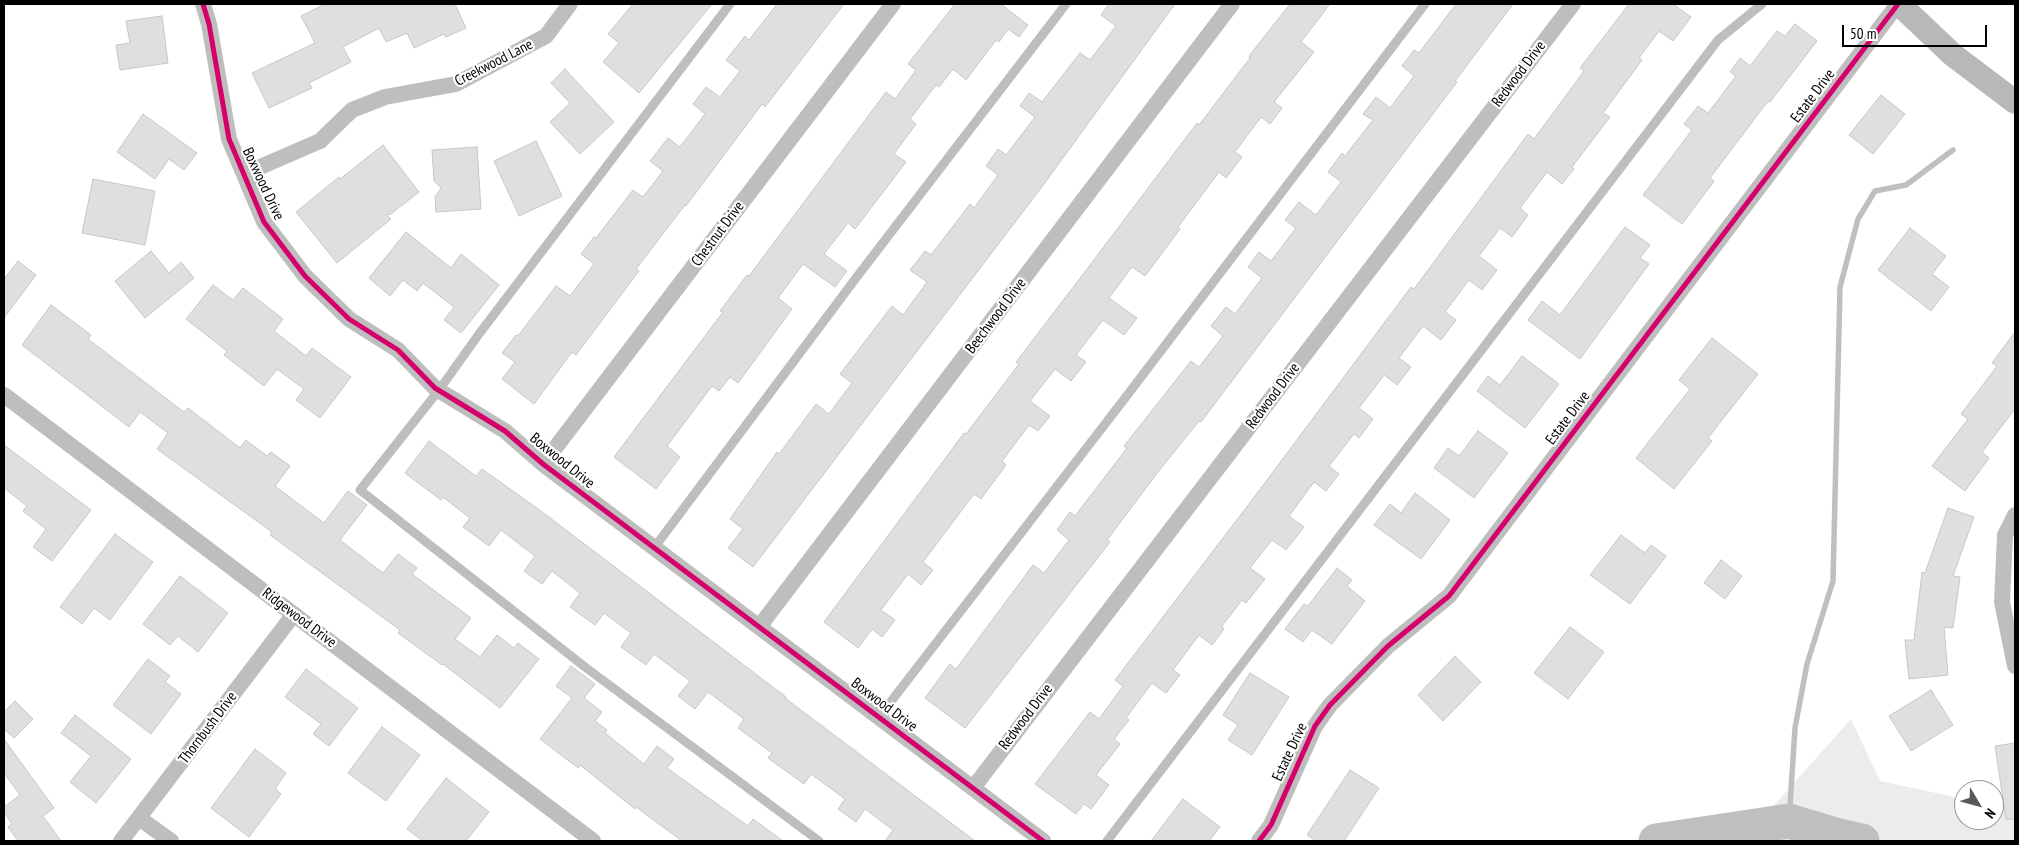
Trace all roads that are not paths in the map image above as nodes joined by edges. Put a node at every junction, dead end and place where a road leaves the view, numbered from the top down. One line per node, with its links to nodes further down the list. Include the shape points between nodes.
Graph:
1 (203, 4): 12 (street, Boxwood Drive, via 229,139)
2 (570, 4): 12 (street, Creekwood Lane, via 546,36 456,84 385,97 352,110 320,141)
3 (730, 4): 13 (lane)
4 (893, 4): 15 (street, Chestnut Drive)
5 (1066, 4): 17 (lane)
6 (1232, 4): 19 (street, Beechwood Drive)
7 (1425, 4): 21 (lane)
8 (1573, 4): 22 (street, Redwood Drive)
9 (1762, 4): 29 (lane, via 1718,40)
10 (1899, 4): 11 (main road, via 1953,56); 30 (street, Estate Drive, via 1448,596 1388,646 1330,704 1315,726 1271,824)
11 (2015, 102)
12 (244, 174): 13 (street, Boxwood Drive, via 264,222 305,276 349,319 398,350)
13 (439, 390): 15 (street, Boxwood Drive, via 505,431); 27 (lane, via 360,490 585,667)
14 (4, 395): 18 (street, Ridgewood Drive)
15 (543, 464): 17 (street, Boxwood Drive)
16 (2015, 514): 20 (street, via 2005,536 2002,602)
17 (654, 548): 19 (street, Boxwood Drive)
18 (294, 614): 23 (street, Thornbush Drive); 26 (street, Ridgewood Drive)
19 (759, 627): 21 (street, Boxwood Drive)
20 (2015, 666)
21 (879, 717): 22 (street, Boxwood Drive)
22 (972, 788): 28 (street, Boxwood Drive)
23 (139, 818): 24 (street, Thornbush Drive); 25 (street)
24 (121, 841)
25 (171, 841)
26 (594, 841)
27 (819, 841)
28 (1042, 841)
29 (1107, 841)
30 (1259, 841)

